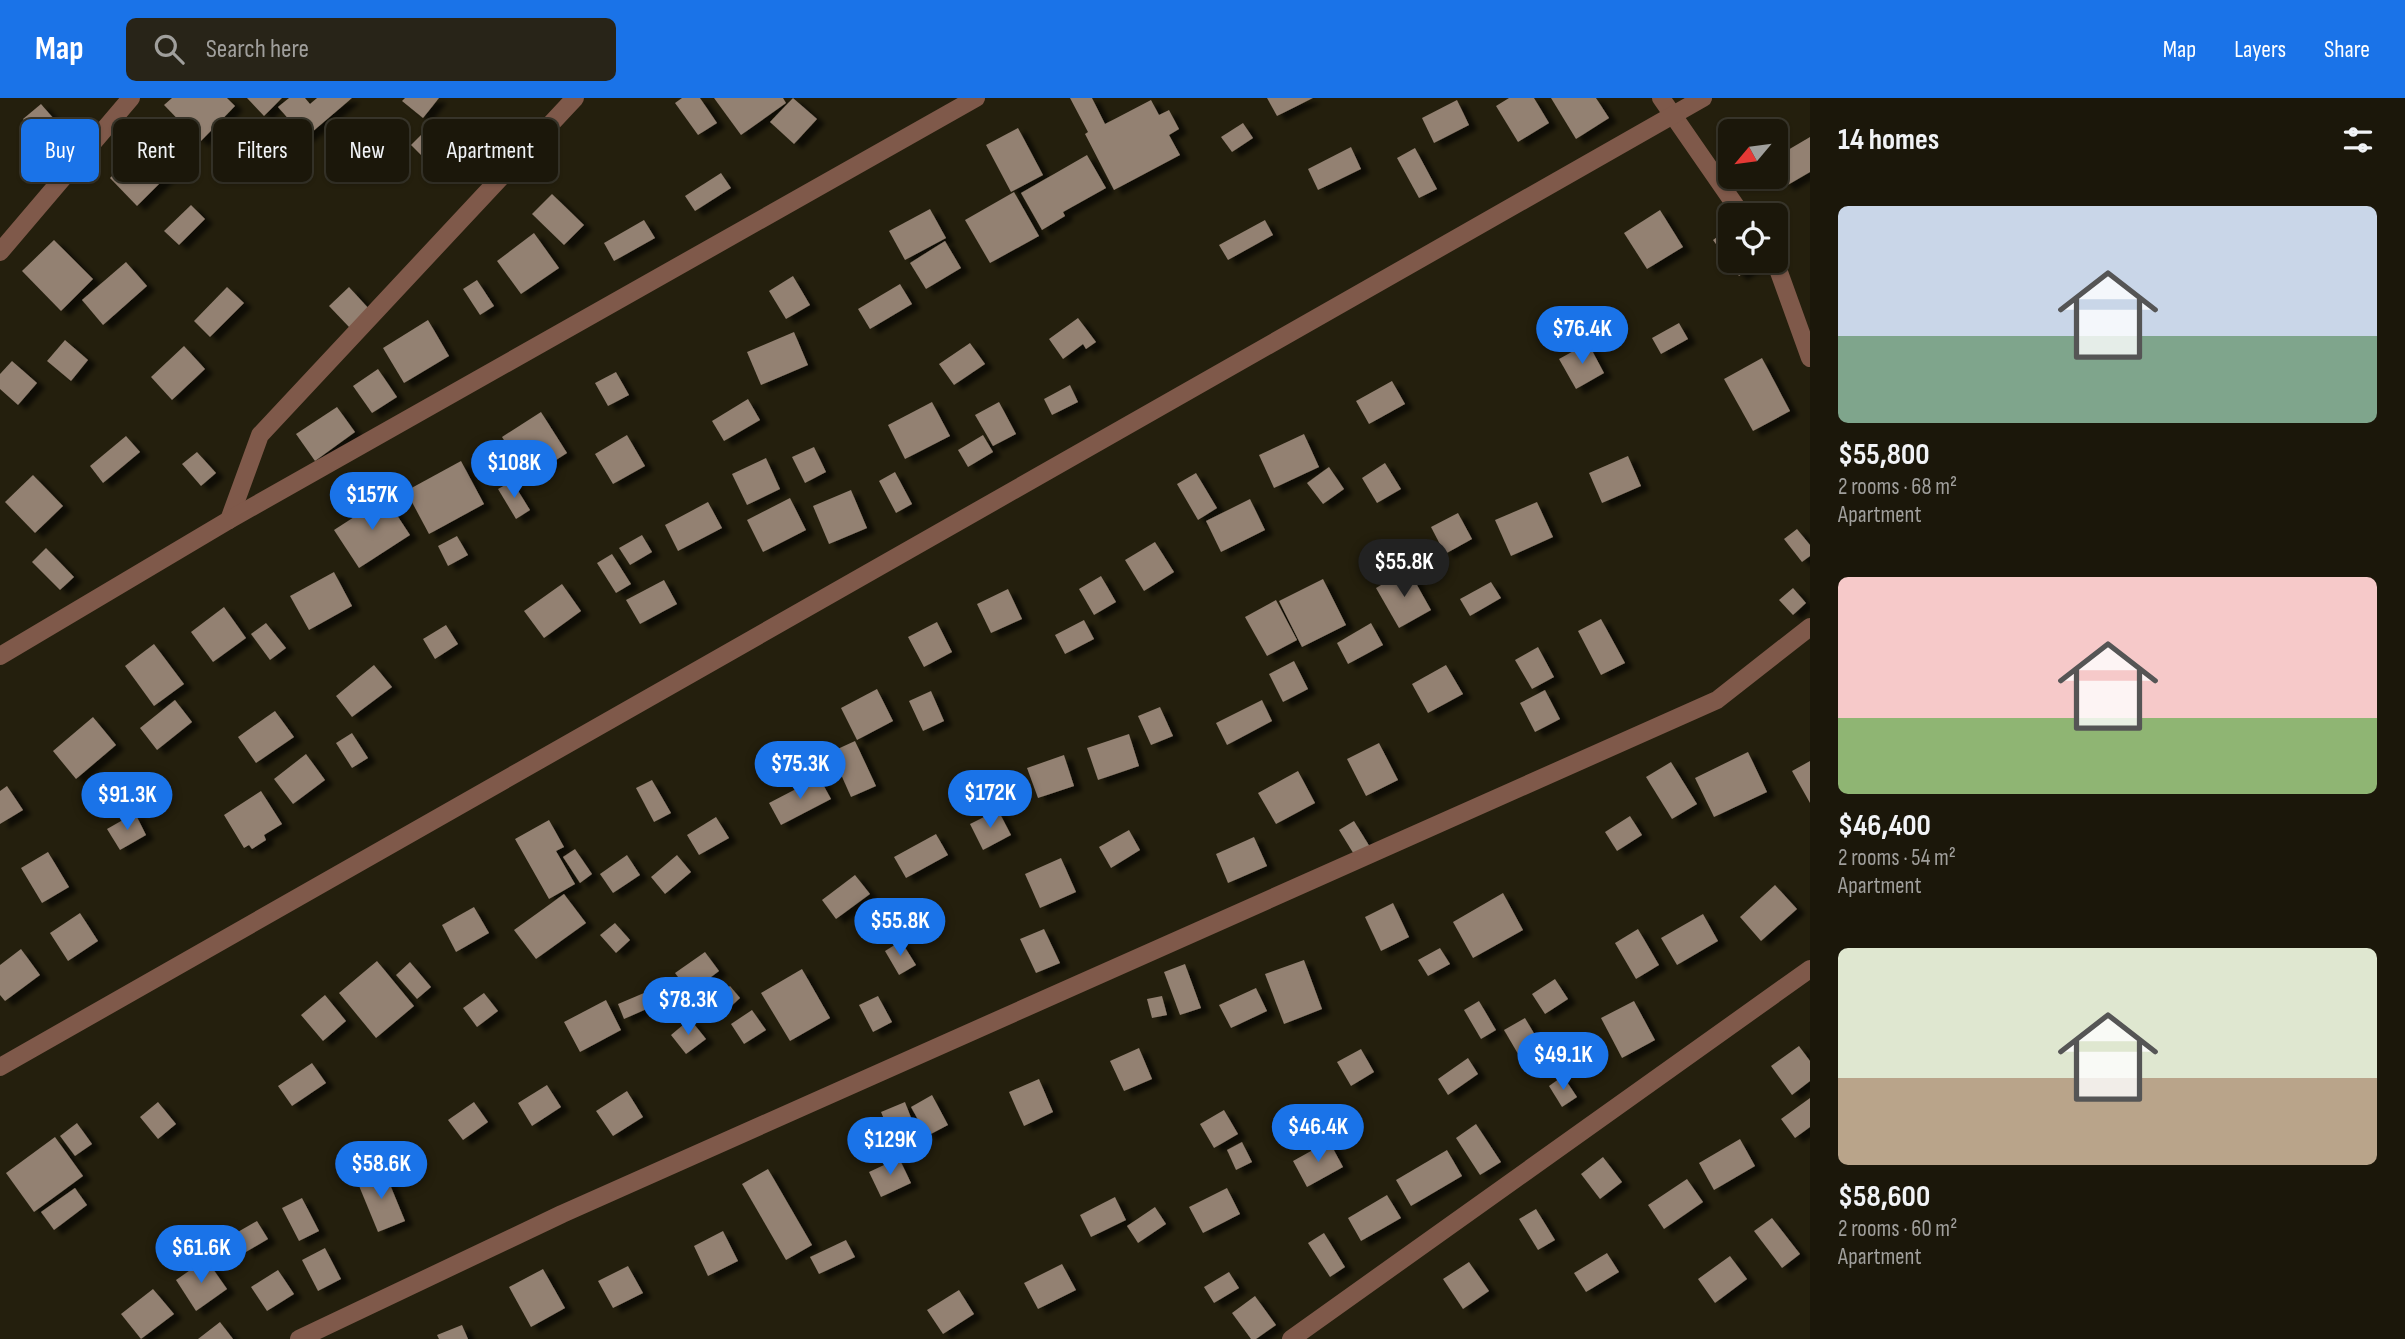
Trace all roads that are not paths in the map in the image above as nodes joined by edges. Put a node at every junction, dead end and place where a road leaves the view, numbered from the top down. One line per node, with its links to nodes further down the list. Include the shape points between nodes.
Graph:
1 (131, 98): 8 (street)
2 (575, 98): 11 (street, via 260,435)
3 (976, 98): 11 (street)
4 (1661, 98): 6 (street)
5 (1703, 98): 6 (street)
6 (1671, 115): 7 (street); 15 (street)
7 (1733, 203)
8 (0, 251)
9 (1779, 273): 10 (street)
10 (1810, 358)
11 (229, 520): 13 (street)
12 (1810, 627): 16 (street, via 1717,700 562,1214)
13 (0, 656)
14 (1810, 969): 17 (street)
15 (0, 1067)
16 (299, 1339)
17 (1291, 1339)

